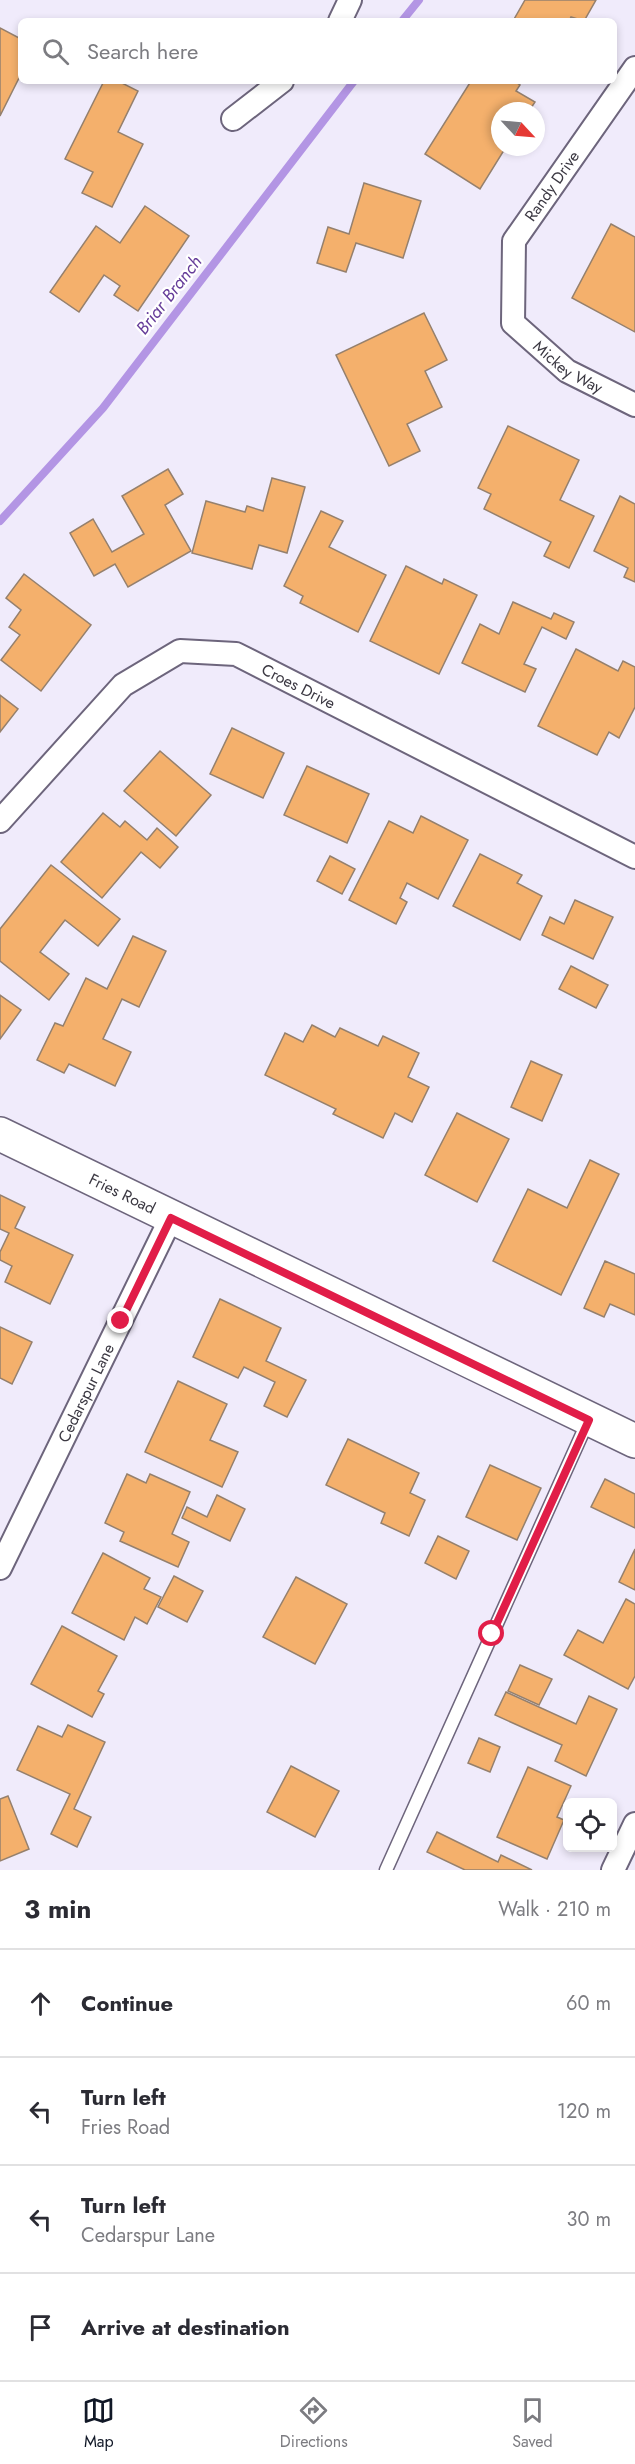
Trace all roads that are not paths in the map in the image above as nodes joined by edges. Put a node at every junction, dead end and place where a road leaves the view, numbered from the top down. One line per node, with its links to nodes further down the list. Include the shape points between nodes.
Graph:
1 (350, 0): 2 (street)
2 (341, 18)
3 (635, 68): 6 (street, Randy Drive, via 514,241)
4 (278, 84): 5 (street)
5 (233, 119)
6 (513, 318): 7 (street, Mickey Way, via 513,323 567,371)
7 (635, 405)
8 (0, 821): 9 (street, Croes Drive, via 123,685 180,651 236,654)
9 (635, 857)
10 (0, 1134): 11 (street, Fries Road)
11 (171, 1218): 12 (street, Fries Road); 14 (street, Cedarspur Lane)
12 (589, 1420): 13 (street, Fries Road); 16 (lane)
13 (635, 1441)
14 (0, 1568)
15 (635, 1824): 17 (street)
16 (386, 1870)
17 (613, 1870)

